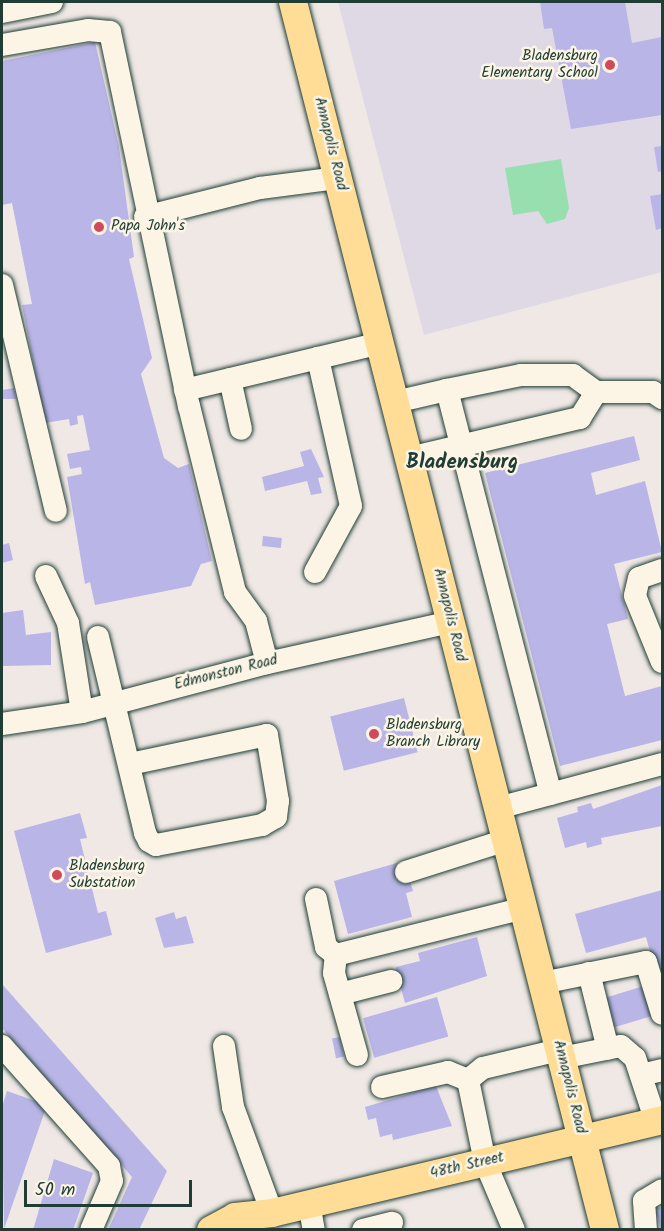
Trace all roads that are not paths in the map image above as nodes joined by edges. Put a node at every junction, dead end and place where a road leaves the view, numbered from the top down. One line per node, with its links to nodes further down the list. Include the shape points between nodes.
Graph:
1 (52, 2): 3 (street)
2 (293, 2): 5 (main road, Annapolis Road)
3 (2, 12)
4 (2, 45): 6 (street, via 88,30 110,32)
5 (338, 178): 6 (street, via 260,188); 8 (main road, Annapolis Road)
6 (146, 217): 11 (street)
7 (2, 285): 19 (street)
8 (381, 343): 9 (street); 15 (main road, Annapolis Road)
9 (318, 358): 10 (street); 21 (street, via 351,506)
10 (230, 379): 11 (street); 16 (street)
11 (185, 390): 26 (street, via 235,592 256,621)
12 (447, 390): 13 (street, via 521,375 573,375); 15 (street); 17 (street)
13 (596, 392): 14 (street, via 653,392); 17 (street, via 580,418)
14 (663, 399)
15 (395, 402): 18 (main road, Annapolis Road)
16 (241, 429)
17 (460, 446): 18 (street); 32 (street)
18 (410, 458): 23 (main road, Annapolis Road)
19 (56, 511)
20 (663, 570): 25 (street, via 639,578 636,596)
21 (315, 572)
22 (46, 576): 28 (street, via 68,623)
23 (451, 622): 26 (street, Edmonston Road); 33 (main road, Annapolis Road)
24 (98, 637): 27 (street)
25 (663, 662)
26 (267, 663): 27 (street, Edmonston Road)
27 (116, 703): 28 (street, Edmonston Road); 30 (street)
28 (82, 712): 29 (street, Edmonston Road)
29 (2, 724)
30 (130, 764): 30 (street, via 145,833 156,845 262,825 276,817 278,801 267,735)
31 (663, 764): 32 (street)
32 (551, 794): 33 (street)
33 (498, 808): 34 (main road, Annapolis Road)
34 (506, 840): 35 (street); 37 (main road, Annapolis Road)
35 (406, 872)
36 (316, 899): 38 (street, via 326,946)
37 (524, 908): 38 (street); 41 (main road, Annapolis Road)
38 (336, 955): 42 (street, via 332,963)
39 (589, 974): 41 (street); 43 (street, via 646,962); 46 (street)
40 (391, 981): 42 (street)
41 (542, 983): 47 (main road, Annapolis Road)
42 (340, 994): 48 (street)
43 (663, 1014)
44 (2, 1046): 59 (street, via 109,1166 112,1181)
45 (224, 1046): 56 (street, via 233,1107)
46 (608, 1049): 47 (street); 49 (street, via 621,1046)
47 (560, 1054): 50 (street, via 483,1068); 53 (main road, Annapolis Road)
48 (357, 1055)
49 (652, 1073): 52 (street)
50 (468, 1080): 51 (street, via 448,1072); 54 (street)
51 (382, 1087)
52 (659, 1121): 53 (main road, 48th Street)
53 (582, 1140): 54 (main road, 48th Street); 64 (main road, Annapolis Road)
54 (486, 1162): 57 (main road, 48th Street); 63 (street)
55 (663, 1190): 65 (street, via 644,1201)
56 (272, 1213): 57 (main road, 48th Street); 60 (main road, via 235,1216); 61 (main road)
57 (312, 1216)
58 (392, 1223): 62 (street)
59 (91, 1230)
60 (211, 1230)
61 (245, 1230)
62 (363, 1230)
63 (514, 1230)
64 (605, 1230)
65 (646, 1230)

